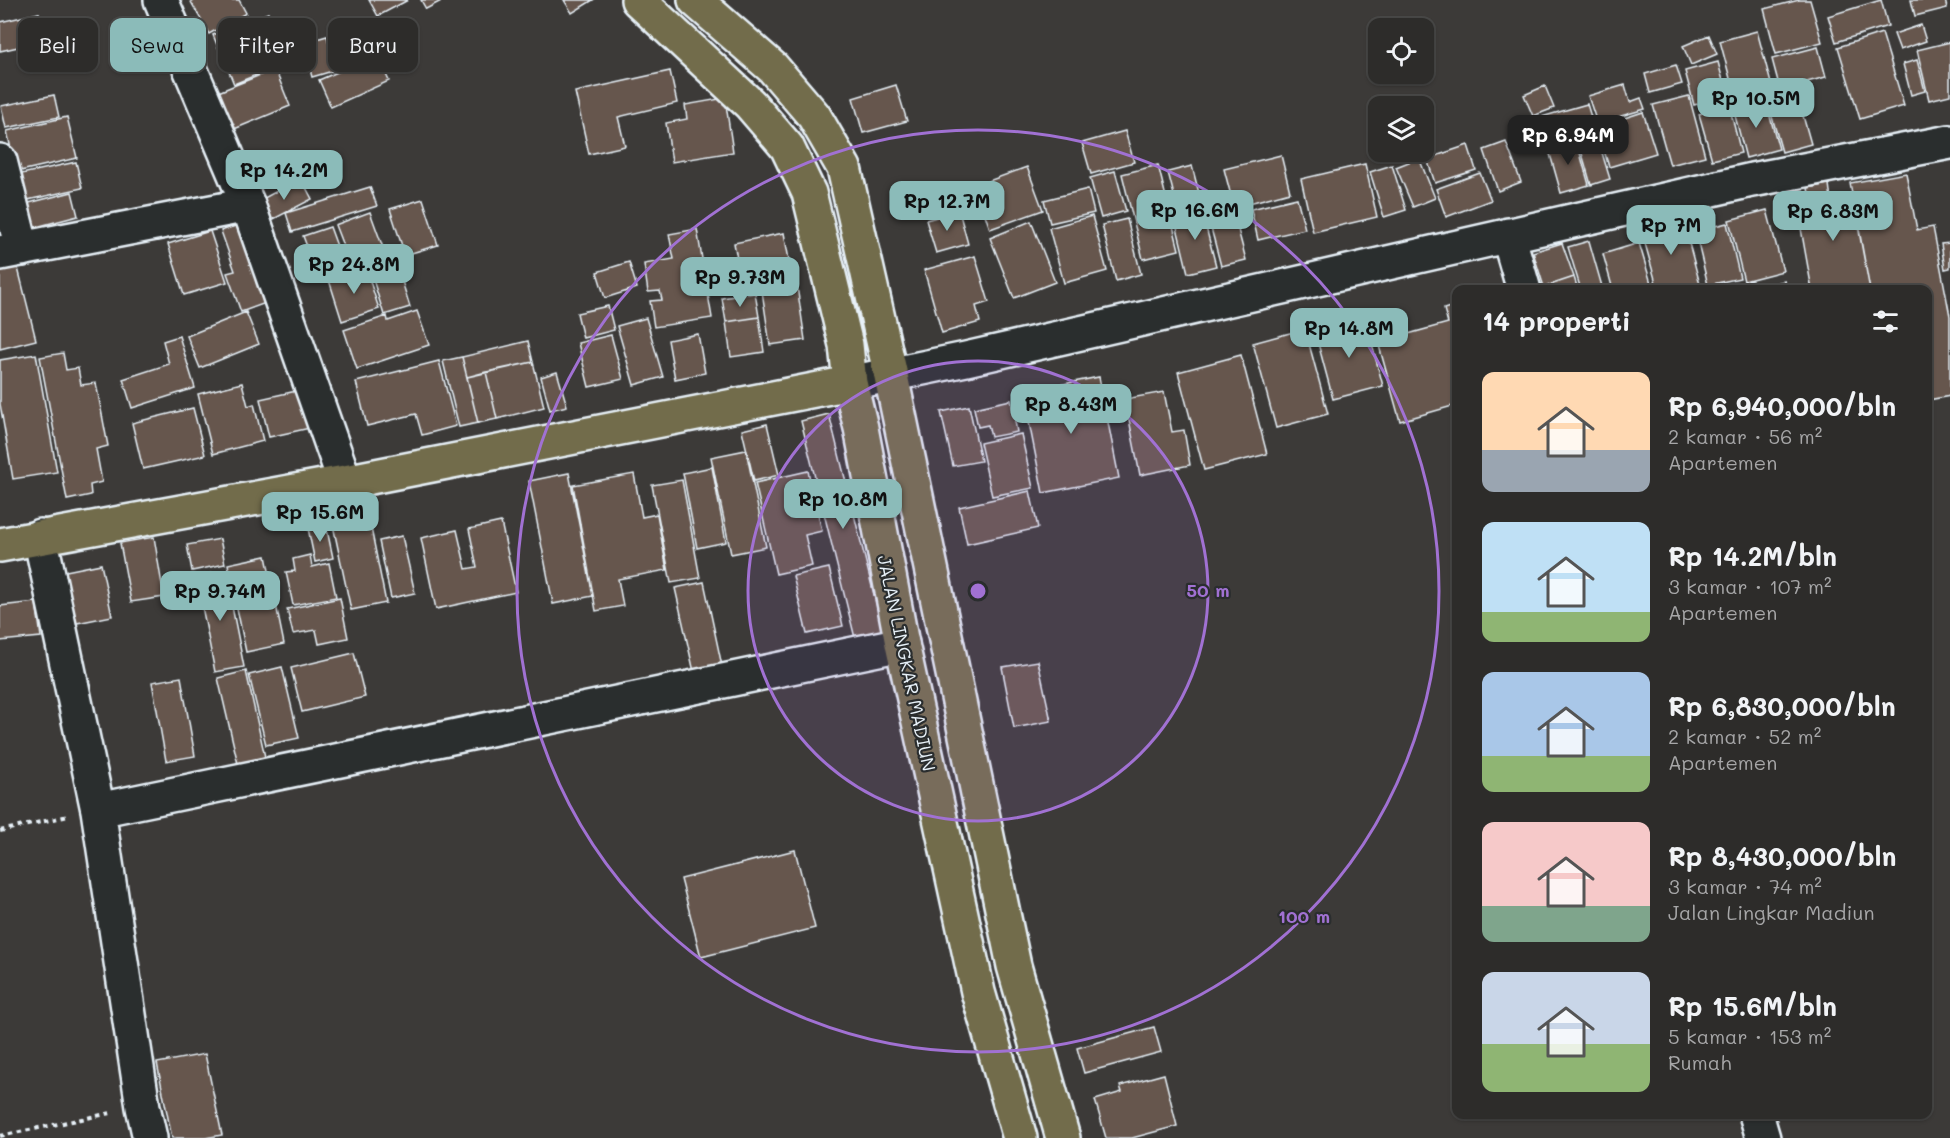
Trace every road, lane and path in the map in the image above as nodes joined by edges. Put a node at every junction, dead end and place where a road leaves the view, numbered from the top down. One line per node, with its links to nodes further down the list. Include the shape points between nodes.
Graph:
1 (160, 0): 6 (street)
2 (638, 0): 11 (main road, JALAN LINGKAR MADIUN, via 750,104 787,147 809,193 846,345)
3 (695, 0): 10 (main road, via 772,68 814,116 844,168)
4 (1950, 142): 7 (street, via 1752,180)
5 (0, 161): 8 (street)
6 (248, 205): 8 (street); 12 (street)
7 (1508, 236): 9 (street); 10 (street)
8 (11, 251)
9 (1523, 285)
10 (891, 376): 11 (street); 23 (main road, via 1014,966)
11 (850, 383): 12 (main road); 15 (main road, JALAN LINGKAR MADIUN)
12 (345, 482): 13 (main road)
13 (40, 536): 14 (main road); 16 (street)
14 (0, 544)
15 (902, 644): 16 (street); 22 (main road, JALAN LINGKAR MADIUN, via 978,992)
16 (98, 810): 17 (path); 18 (street)
17 (0, 831)
18 (143, 1107): 20 (path); 21 (street)
19 (1757, 1119): 24 (street)
20 (0, 1136)
21 (150, 1138)
22 (1020, 1138)
23 (1063, 1138)
24 (1763, 1138)

